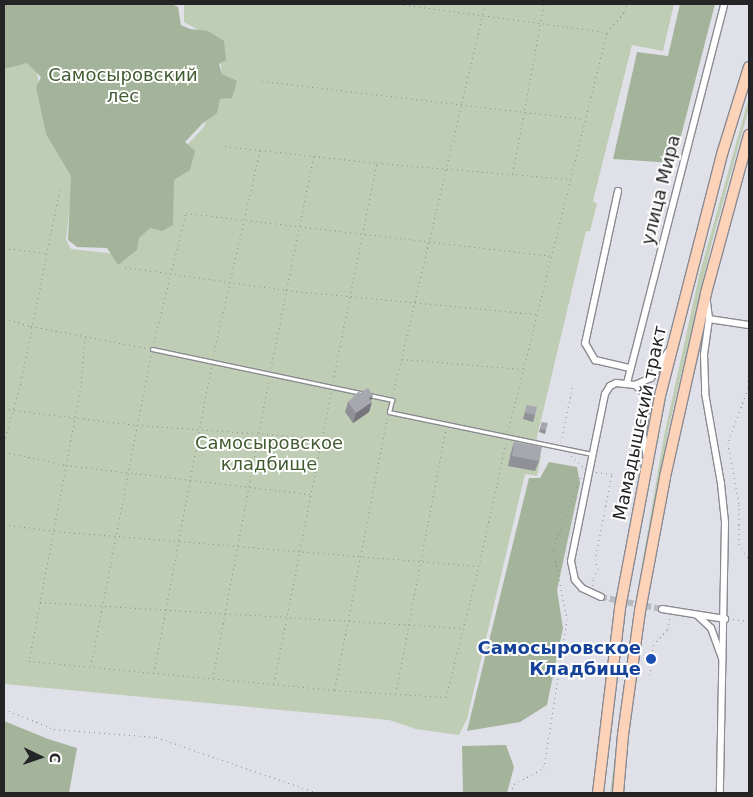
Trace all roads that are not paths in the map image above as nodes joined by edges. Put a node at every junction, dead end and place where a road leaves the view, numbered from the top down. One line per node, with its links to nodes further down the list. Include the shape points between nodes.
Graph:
1 (724, 4): 11 (street, улица Мира)
2 (749, 67): 9 (main road, Мамадышский тракт, via 723,150)
3 (749, 135): 4 (main road, Мамадышский тракт)
4 (746, 156): 6 (main road, Мамадышский тракт)
5 (618, 190): 11 (street, via 584,343 594,360)
6 (706, 293): 7 (street); 22 (main road, Мамадышский тракт, via 665,477 640,611)
7 (709, 319): 8 (street); 19 (street, via 704,356 705,393 725,523)
8 (749, 325)
9 (673, 343): 13 (street, via 654,375 643,384); 15 (main road, Мамадышский тракт)
10 (152, 349): 14 (lane, via 392,400 388,412)
11 (630, 368): 12 (street, улица Мира)
12 (627, 383): 13 (street); 14 (street, via 616,383 605,394)
13 (636, 385): 15 (street, via 646,402 643,435)
14 (593, 454): 16 (street, via 572,566 575,580 582,588)
15 (647, 462): 21 (main road, Мамадышский тракт, via 620,608)
16 (601, 597)
17 (662, 609): 18 (street)
18 (696, 614): 19 (street); 20 (street, via 711,628)
19 (725, 619): 20 (street)
20 (724, 665): 23 (street)
21 (598, 793)
22 (618, 793)
23 (720, 793)

